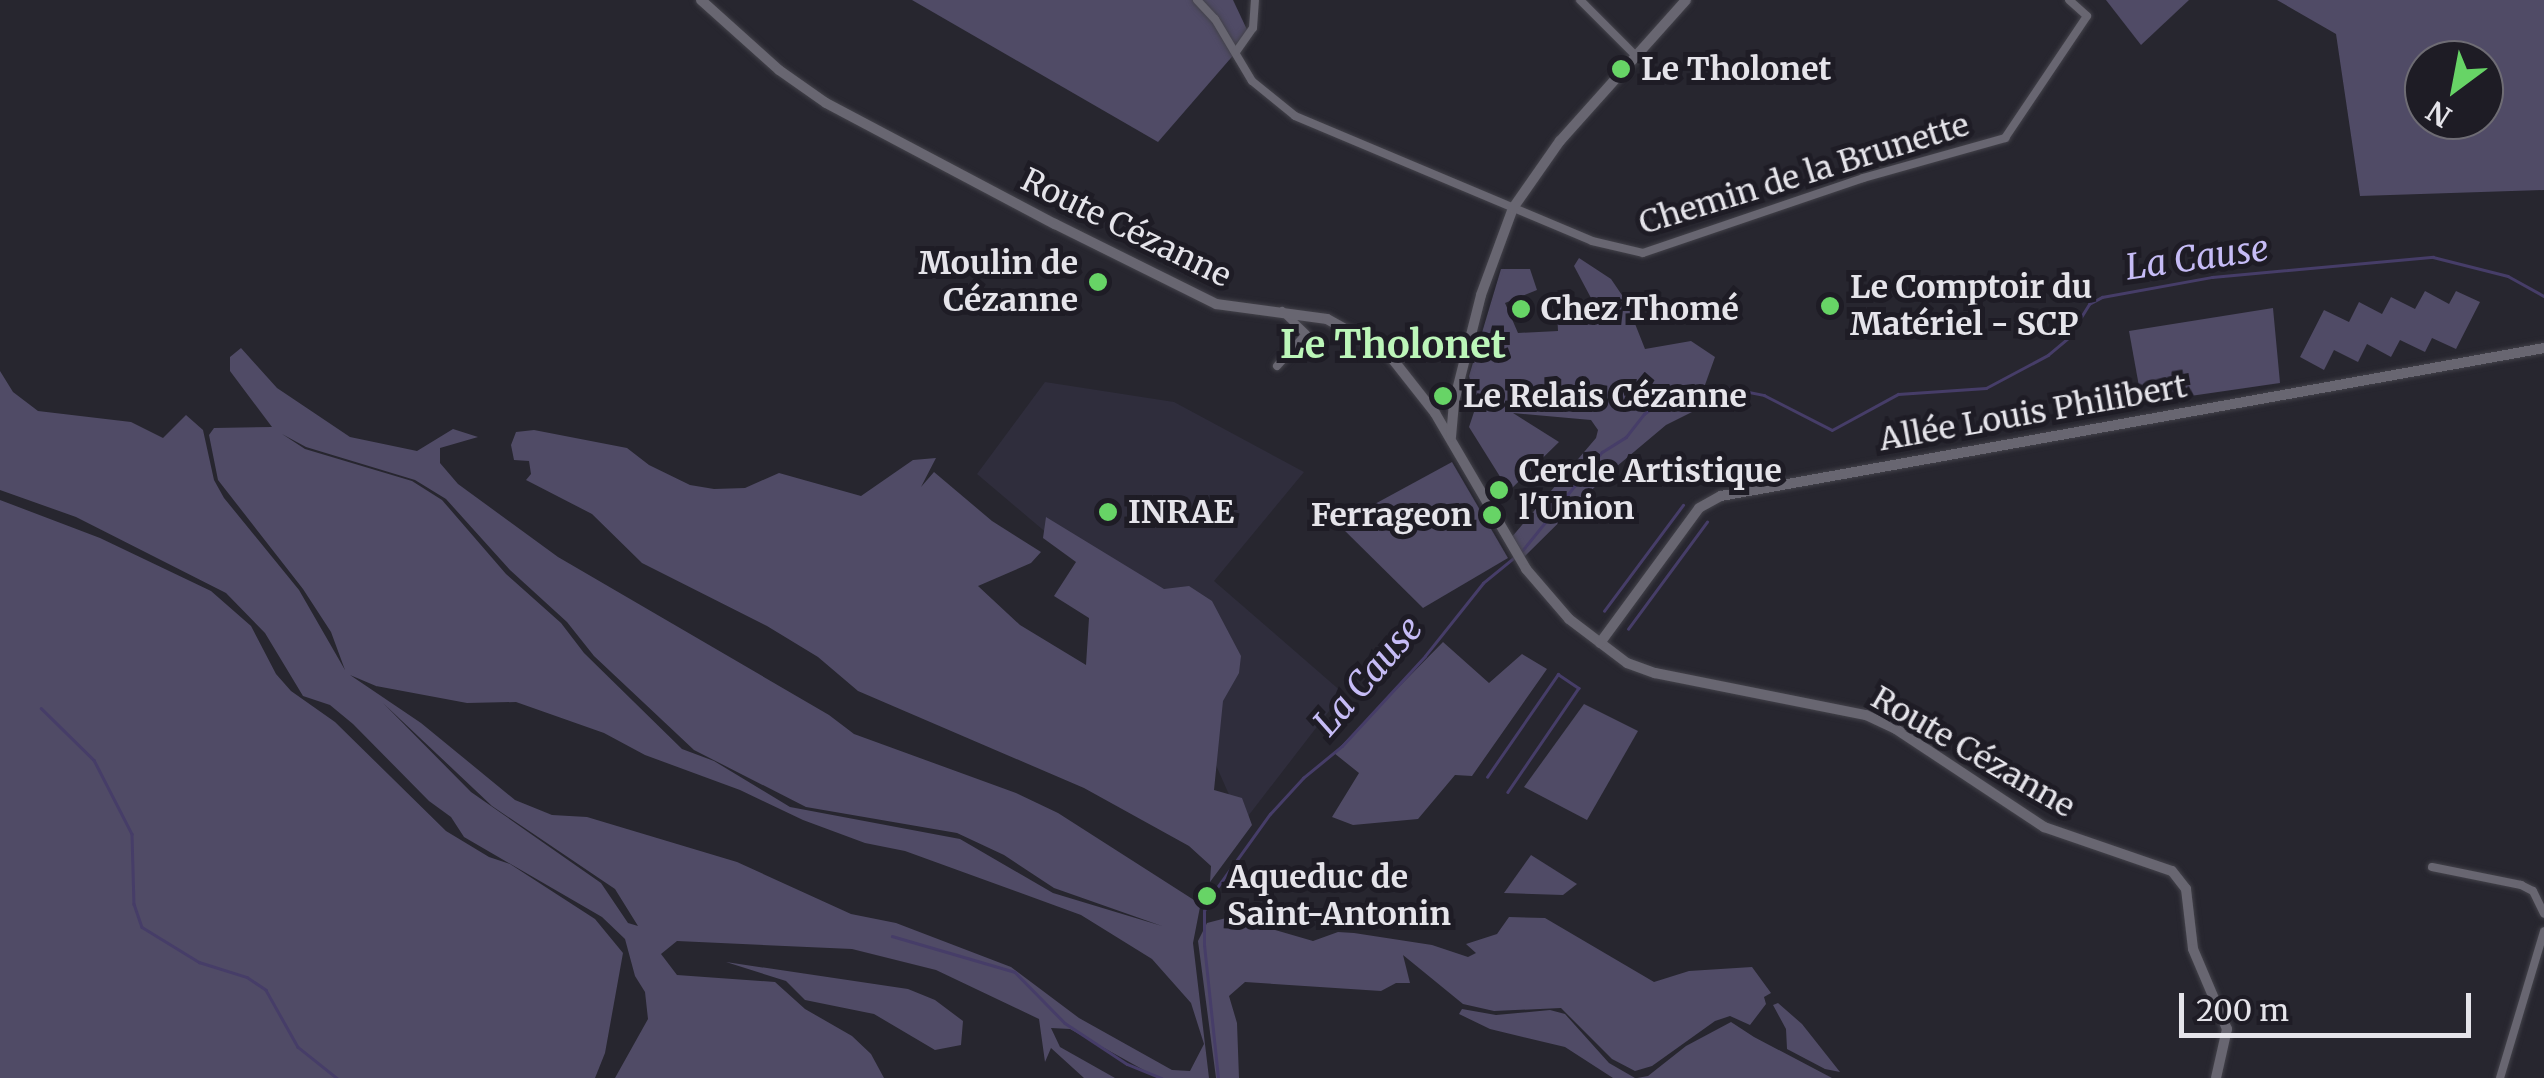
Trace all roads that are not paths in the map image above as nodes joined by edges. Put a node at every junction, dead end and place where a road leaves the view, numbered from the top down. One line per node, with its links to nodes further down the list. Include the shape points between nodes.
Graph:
1 (701, 0): 10 (street, Route Cézanne, via 778,70 841,112 1208,301)
2 (1197, 0): 7 (street)
3 (1255, 0): 7 (street, via 1252,28)
4 (1580, 0): 8 (street)
5 (1686, 0): 8 (street)
6 (2069, 0): 9 (street, Chemin de la Brunette, via 2088,16 2005,138 1642,253 1592,241)
7 (1236, 52): 9 (street, via 1259,89 1296,116)
8 (1634, 55): 9 (street)
9 (1513, 208): 13 (street, via 1481,295)
10 (1282, 311): 12 (street, via 1306,334); 13 (street, Route Cézanne, via 1327,318 1387,352)
11 (2544, 348): 14 (street, Allée Louis Philibert, via 1721,496 1699,508)
12 (1277, 366)
13 (1451, 438): 14 (street, Route Cézanne, via 1518,558 1562,612)
14 (1600, 643): 18 (street, Route Cézanne, via 1644,670 1866,714 2044,826 2172,871 2186,889 2193,949 2227,1029)
15 (2432, 867): 16 (street, via 2533,891)
16 (2544, 914)
17 (2544, 931): 19 (street)
18 (2216, 1078)
19 (2500, 1078)

